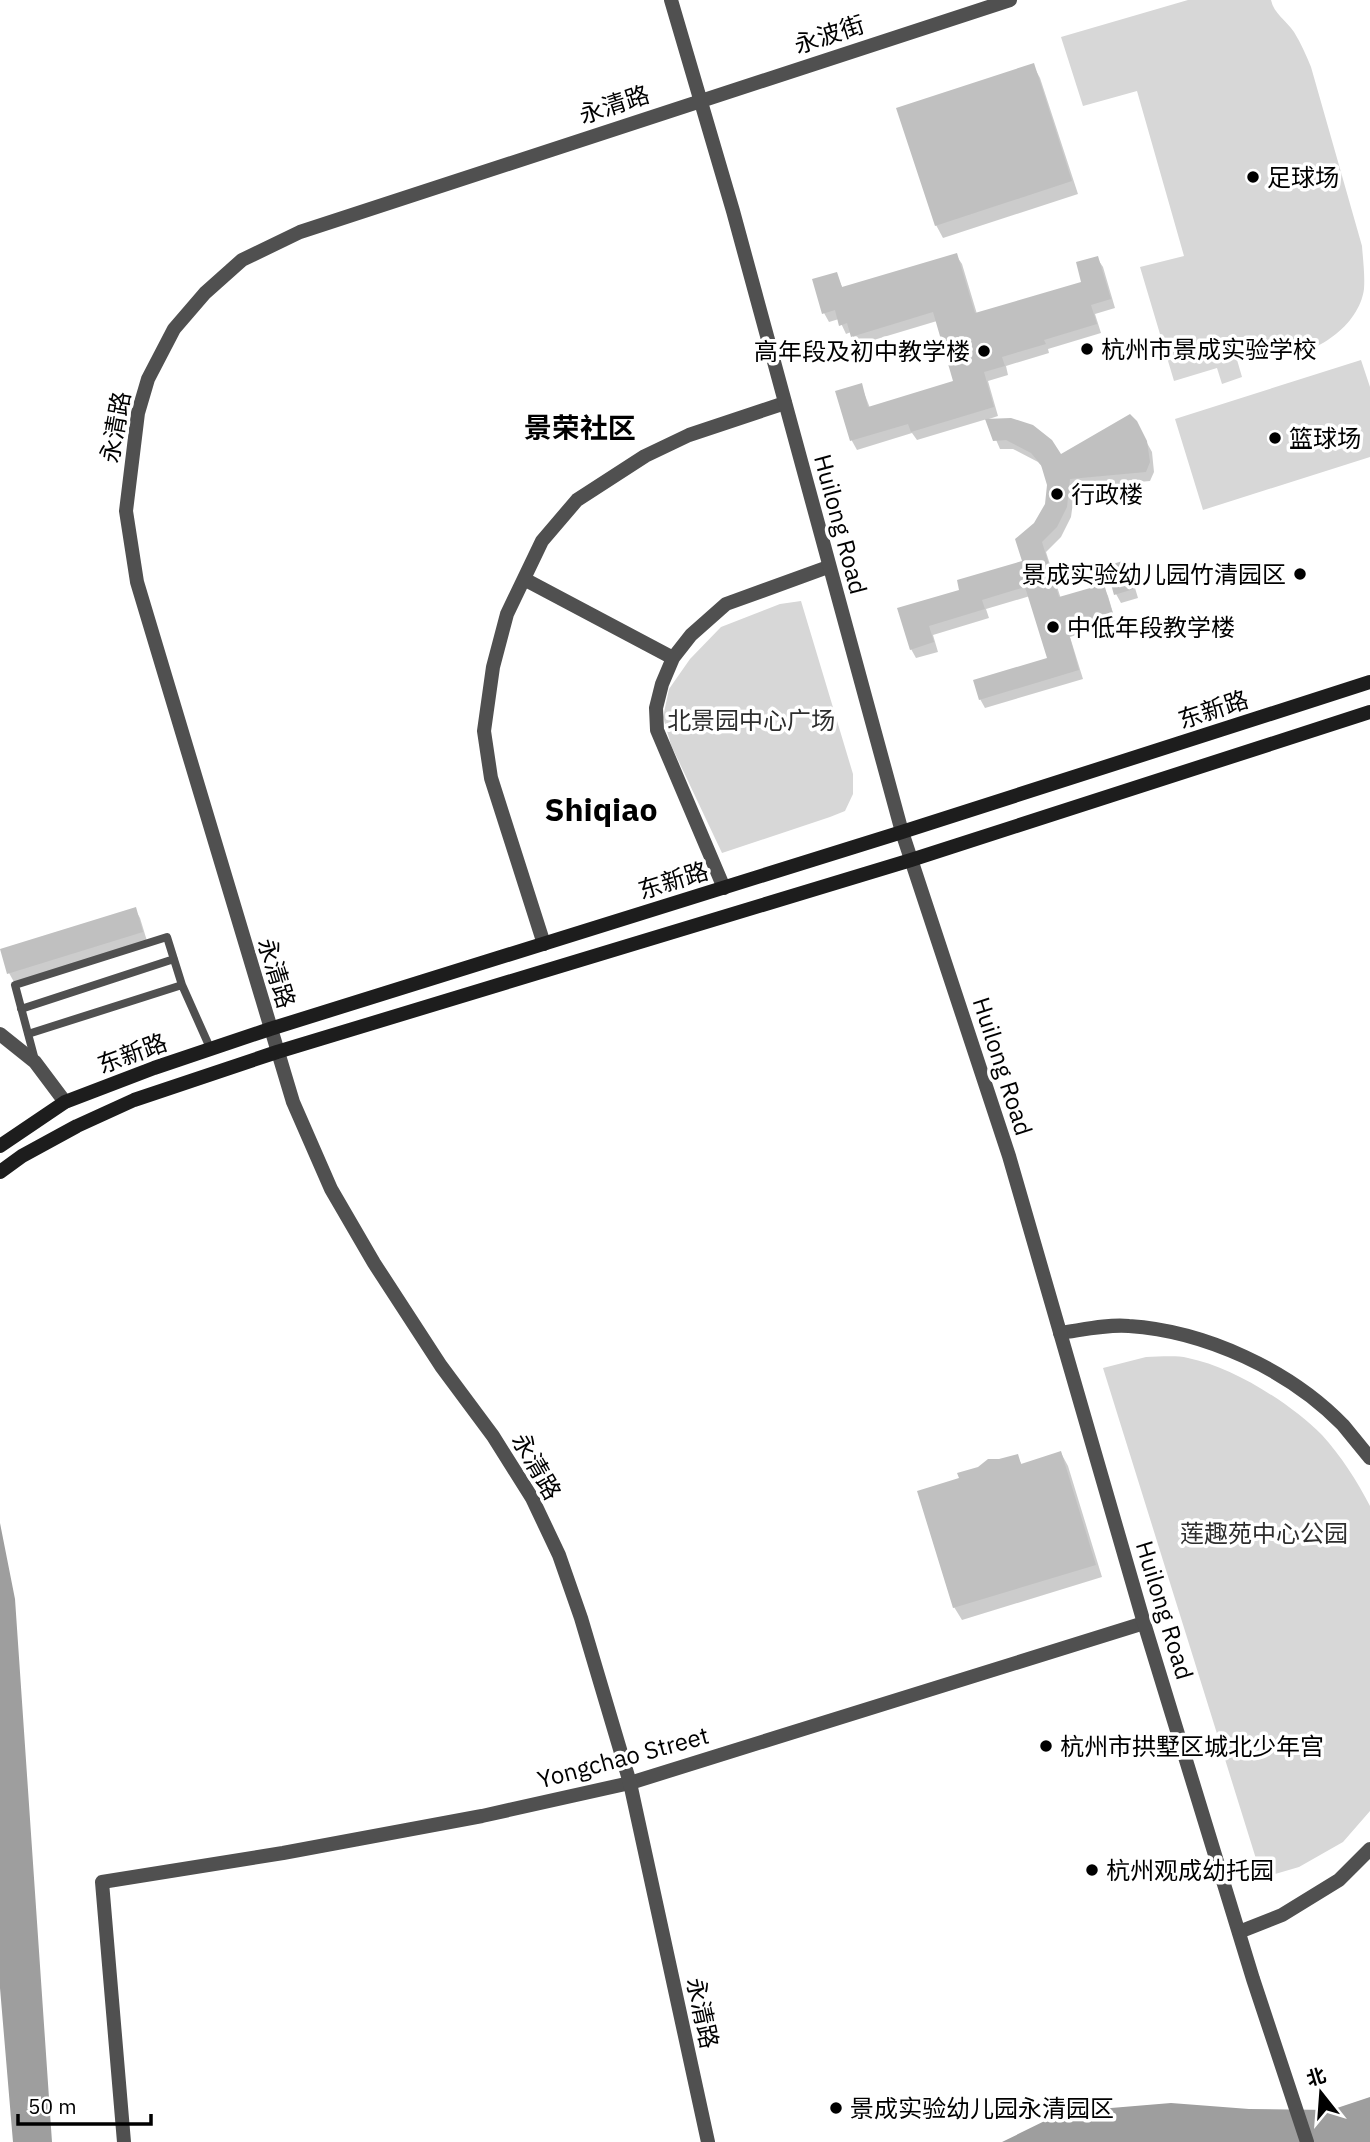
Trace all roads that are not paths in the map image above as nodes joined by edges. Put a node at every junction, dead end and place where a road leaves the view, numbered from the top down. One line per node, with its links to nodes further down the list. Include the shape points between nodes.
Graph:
1 (671, 0): 3 (street, Huilong Road)
2 (1010, 0): 3 (street, 永波街)
3 (702, 99): 4 (street, Huilong Road); 17 (street, 永清路, via 300,232 242,260 174,329 148,379 138,413 126,511 138,582)
4 (785, 403): 5 (street, Huilong Road); 6 (street, via 689,435 645,456 577,500 542,541)
5 (828, 567): 7 (street, via 726,604 691,635); 10 (street, Huilong Road)
6 (524, 579): 7 (street); 13 (street, via 507,614 493,667 484,731 491,778)
7 (673, 659): 12 (street, via 656,708 657,730)
8 (1370, 682): 10 (main road, 东新路)
9 (1370, 712): 11 (main road, 东新路)
10 (902, 832): 11 (street, Huilong Road); 12 (main road, 东新路)
11 (911, 860): 21 (main road, 东新路); 26 (street, Huilong Road, via 1009,1156)
12 (724, 888): 13 (main road, 东新路)
13 (544, 944): 17 (main road, 东新路)
14 (174, 959): 15 (lane); 16 (lane); 16 (lane, via 167,937 27,981 15,985)
15 (182, 985): 19 (lane); 20 (lane)
16 (21, 1009): 19 (lane)
17 (270, 1029): 20 (main road, 东新路); 21 (street, 永清路)
18 (0, 1034): 22 (street)
19 (28, 1034): 22 (lane)
20 (211, 1050): 23 (main road, 东新路)
21 (277, 1052): 25 (main road, 东新路, via 134,1100 76,1126); 29 (street, 永清路, via 331,1189 441,1366 532,1498 581,1618)
22 (35, 1062): 23 (street)
23 (65, 1102): 24 (main road, 东新路)
24 (0, 1146)
25 (0, 1172)
26 (1060, 1333): 27 (street, via 1127,1326 1189,1335 1239,1354 1294,1385 1342,1424); 28 (street, Huilong Road)
27 (1370, 1458)
28 (1144, 1623): 29 (street, Yongchao Street); 31 (street, Huilong Road)
29 (629, 1783): 32 (street, Yongchao Street, via 456,1821 102,1882); 33 (street, 永清路)
30 (1370, 1849): 31 (street, via 1339,1880 1282,1915)
31 (1239, 1932): 34 (street, Huilong Road)
32 (124, 2142)
33 (708, 2142)
34 (1307, 2142)

